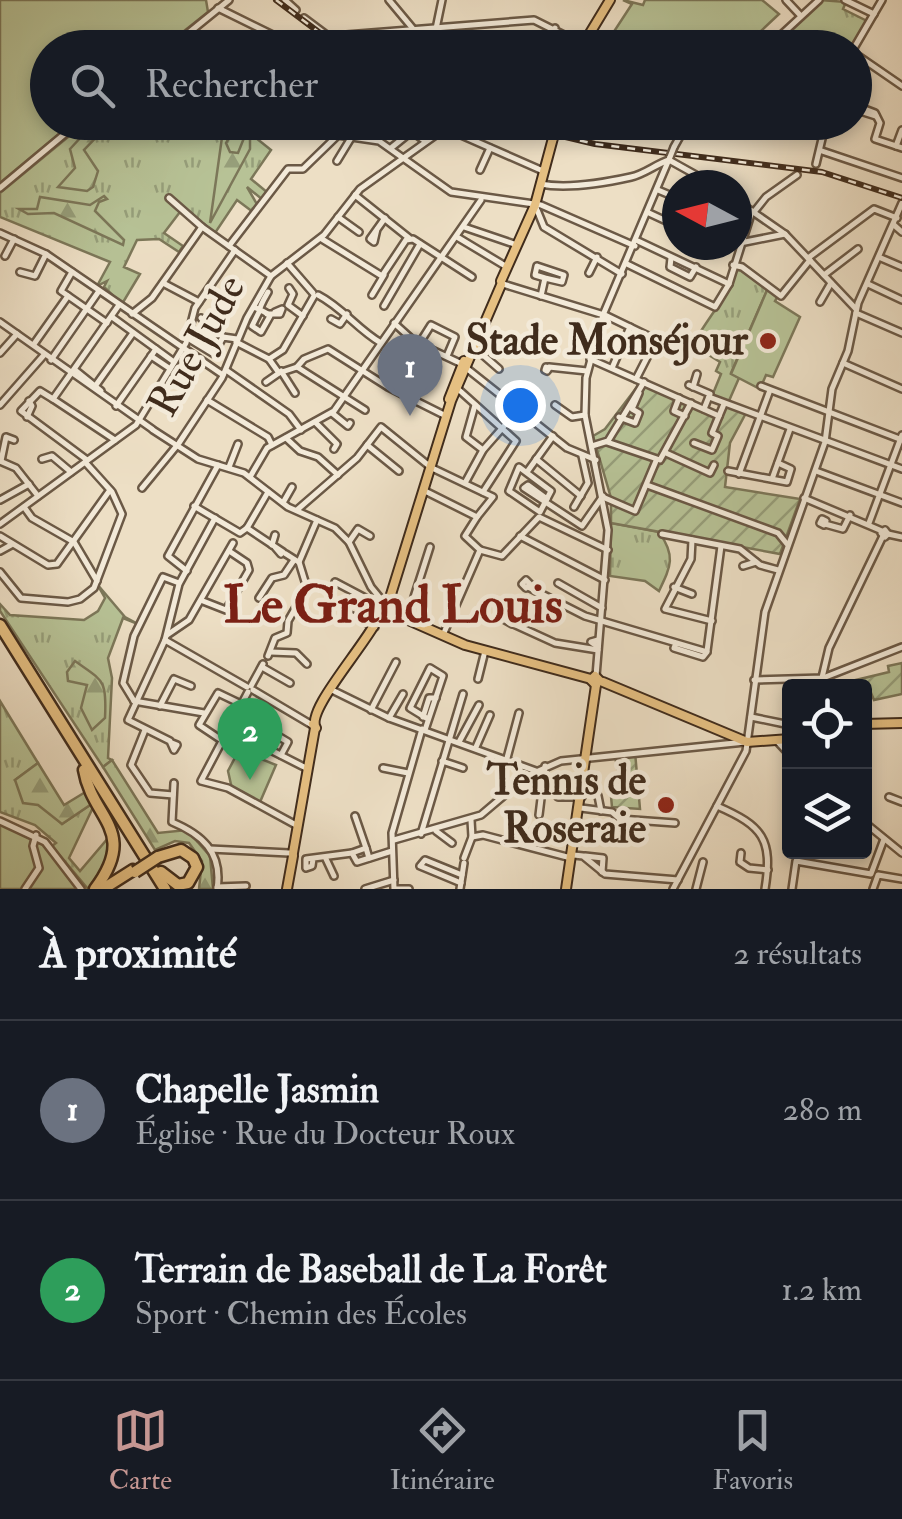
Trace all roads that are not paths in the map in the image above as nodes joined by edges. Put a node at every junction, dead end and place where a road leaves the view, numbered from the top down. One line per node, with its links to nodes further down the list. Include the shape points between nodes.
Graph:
1 (229, 0): 10 (street)
2 (285, 0): 11 (street)
3 (389, 0): 20 (street)
4 (442, 0): 16 (street)
5 (610, 0): 22 (main road)
6 (786, 0): 13 (street)
7 (818, 0): 13 (street)
8 (845, 0): 12 (street)
9 (882, 0): 12 (street)
10 (218, 8): 17 (street); 18 (street)
11 (296, 10)
12 (874, 14): 24 (street)
13 (800, 15): 23 (street)
14 (304, 18): 19 (street)
15 (555, 28): 16 (street, via 534,20); 21 (street)
16 (433, 29): 20 (street)
17 (192, 30)
18 (260, 30)
19 (320, 30)
20 (414, 30)
21 (558, 30)
22 (594, 30)
23 (785, 30)
24 (865, 30)
25 (872, 64): 26 (street)
26 (902, 86)
27 (872, 115): 39 (street, via 880,125 875,139)
28 (902, 130): 39 (street)
29 (57, 140): 53 (street)
30 (330, 140): 81 (street, via 304,169 288,169)
31 (350, 140): 45 (street)
32 (371, 140): 40 (street)
33 (401, 140): 40 (street)
34 (427, 140): 44 (street, Rue Jude)
35 (472, 140): 41 (street)
36 (552, 140): 49 (main road)
37 (678, 140): 43 (street, bridge)
38 (824, 140): 42 (street)
39 (899, 147)
40 (391, 148): 44 (street)
41 (490, 148): 47 (street); 49 (street)
42 (822, 151): 46 (street); 51 (street)
43 (670, 158): 48 (street); 52 (street, via 630,177 570,188); 54 (street)
44 (404, 159): 56 (street, Rue Jude); 58 (street, via 451,192)
45 (337, 161)
46 (816, 164)
47 (480, 170)
48 (690, 170)
49 (544, 171): 52 (main road)
50 (797, 175): 60 (street)
51 (902, 178)
52 (540, 184): 59 (main road)
53 (0, 188)
54 (658, 190): 55 (street); 61 (street)
55 (662, 192)
56 (355, 195): 63 (street, Rue Jude); 64 (street)
57 (169, 198): 67 (street)
58 (482, 199): 59 (street); 66 (street)
59 (538, 205): 79 (street); 80 (main road); 87 (street, via 544,227)
60 (753, 212): 72 (street)
61 (649, 214): 65 (street); 79 (street)
62 (899, 214): 70 (street); 88 (street); 89 (street, via 874,209)
63 (338, 217): 69 (street); 74 (street, Rue Jude)
64 (385, 218): 68 (street); 75 (street)
65 (662, 220)
66 (464, 226): 73 (street); 80 (street)
67 (202, 228): 81 (street); 110 (street)
68 (378, 229)
69 (359, 232)
70 (902, 232)
71 (0, 233): 76 (street)
72 (786, 234): 77 (street); 89 (street)
73 (457, 236): 86 (street); 96 (street)
74 (321, 238): 93 (street, Rue Jude); 103 (street)
75 (409, 238): 78 (street); 103 (street)
76 (14, 239): 83 (street); 85 (street)
77 (752, 241)
78 (421, 244): 86 (street); 124 (street)
79 (637, 244): 84 (street); 94 (street)
80 (517, 245): 96 (main road)
81 (232, 248): 105 (street); 121 (street)
82 (858, 249): 104 (street)
83 (46, 254): 99 (street, via 34,276); 100 (street)
84 (662, 255)
85 (5, 256)
86 (443, 257): 106 (street); 136 (street)
87 (597, 258): 101 (street); 102 (street)
88 (881, 258): 97 (street); 112 (street)
89 (809, 259): 95 (street, via 781,296); 104 (street)
90 (670, 260): 98 (street, via 670,267 690,277)
91 (675, 260): 98 (street)
92 (735, 260): 95 (street)
93 (287, 263): 105 (street, Rue Jude); 116 (street)
94 (627, 264): 102 (street); 111 (street, via 715,307)
95 (734, 265): 111 (street)
96 (507, 267): 108 (main road)
97 (902, 267)
98 (696, 268): 111 (street)
99 (20, 272)
100 (72, 272): 114 (street); 118 (street, via 60,288)
101 (589, 273)
102 (622, 274): 130 (street)
103 (384, 275): 117 (street)
104 (824, 275): 109 (street)
105 (270, 276): 125 (street, Rue Jude)
106 (472, 277)
107 (545, 278): 107 (street, via 535,274 537,266 564,274 562,282); 119 (street)
108 (500, 283): 119 (street); 149 (main road); 161 (main road)
109 (831, 283): 122 (street); 127 (street)
110 (162, 284): 121 (street); 128 (street)
111 (728, 284)
112 (868, 284): 120 (street); 127 (street)
113 (289, 288): 131 (street, via 294,294 288,305)
114 (99, 291): 123 (street); 126 (street)
115 (268, 292): 125 (street)
116 (315, 295): 129 (street); 131 (street)
117 (372, 295)
118 (68, 296): 126 (street); 147 (street)
119 (540, 296): 130 (street)
120 (902, 300)
121 (199, 302): 151 (street)
122 (820, 302)
123 (119, 305): 128 (street); 134 (street)
124 (384, 306)
125 (256, 308): 125 (street, via 252,326 259,332 271,313); 144 (street, Rue Jude)
126 (86, 309): 134 (street); 156 (street)
127 (856, 312): 139 (street); 160 (street)
128 (132, 314): 151 (street)
129 (346, 314): 133 (street, via 340,324); 146 (street)
130 (603, 315): 137 (street); 158 (street)
131 (303, 316): 157 (street, via 283,350)
132 (200, 318): 141 (street)
133 (331, 319)
134 (109, 320): 138 (street); 169 (street)
135 (0, 322): 140 (street)
136 (394, 323): 146 (street); 148 (street)
137 (630, 328): 145 (street); 164 (street)
138 (133, 332): 152 (street); 177 (street)
139 (902, 333)
140 (16, 334): 142 (street); 153 (street)
141 (223, 336): 143 (street, via 214,354); 144 (street)
142 (26, 340): 147 (street); 154 (street)
143 (192, 340)
144 (237, 340): 157 (street); 171 (street, Rue Jude)
145 (656, 340): 150 (street); 173 (street)
146 (381, 343): 167 (street)
147 (34, 344): 156 (street)
148 (419, 344): 155 (street); 155 (street, via 430,325 454,335)
149 (473, 346): 161 (main road); 166 (street)
150 (673, 348)
151 (182, 350): 159 (street); 171 (street)
152 (154, 352): 159 (street); 165 (street); 192 (street)
153 (0, 353)
154 (44, 355): 156 (street); 191 (street)
155 (447, 356): 161 (street)
156 (52, 358): 169 (street)
157 (269, 359): 170 (street)
158 (590, 359): 164 (street); 168 (street)
159 (174, 362): 165 (street)
160 (843, 364): 178 (street); 198 (street, via 832,386)
161 (463, 365): 179 (main road); 194 (street); 199 (main road)
162 (297, 367): 167 (street, via 324,348); 170 (street); 183 (street)
163 (549, 367): 168 (street)
164 (612, 368): 173 (street)
165 (170, 369): 205 (street)
166 (498, 369)
167 (363, 370): 183 (street); 199 (street)
168 (587, 371): 200 (street)
169 (72, 372): 177 (street); 186 (street)
170 (280, 372): 174 (street); 182 (street)
171 (224, 373): 187 (street, Rue Jude); 210 (street, via 290,414)
172 (698, 374): 184 (street, via 691,386)
173 (636, 379): 175 (street)
174 (266, 382)
175 (644, 382): 180 (street); 185 (street)
176 (762, 386): 181 (street)
177 (93, 388): 192 (street)
178 (902, 389)
179 (458, 390): 193 (street); 236 (main road)
180 (639, 390): 203 (street); 203 (street, via 628,421)
181 (770, 390): 198 (street); 204 (street)
182 (295, 393)
183 (346, 396): 196 (street); 197 (street)
184 (710, 396): 190 (street); 195 (street)
185 (680, 398): 188 (street); 201 (street, via 674,411)
186 (53, 399): 215 (street); 231 (street, via 40,391 29,401 27,418)
187 (208, 400): 222 (street, Rue Jude); 223 (street)
188 (690, 403): 195 (street); 201 (street)
189 (555, 404): 200 (street, via 572,417)
190 (724, 404): 202 (street); 204 (street)
191 (0, 405)
192 (117, 405): 205 (street)
193 (476, 405): 208 (street); 225 (street, via 466,438)
194 (519, 409): 208 (street); 211 (street)
195 (704, 409): 202 (street)
196 (365, 410)
197 (332, 413): 206 (street); 207 (street)
198 (831, 413): 213 (street); 217 (street)
199 (444, 415): 236 (main road)
200 (586, 415): 224 (street)
201 (685, 416): 226 (street)
202 (719, 416): 218 (street, via 706,448)
203 (618, 417): 216 (street)
204 (760, 417): 209 (street); 246 (street)
205 (139, 420): 215 (street); 222 (street)
206 (315, 422): 210 (street); 220 (street)
207 (348, 426)
208 (502, 428): 225 (street); 258 (street, via 516,444)
209 (790, 428): 217 (street); 234 (street)
210 (301, 430): 212 (street)
211 (552, 436): 227 (street); 229 (street)
212 (286, 438): 223 (street); 247 (street)
213 (901, 438): 238 (street)
214 (14, 440): 233 (street, via 6,437)
215 (115, 440): 231 (street)
216 (607, 442): 224 (street); 232 (street)
217 (825, 442): 238 (street); 241 (street)
218 (694, 443)
219 (238, 444): 239 (street)
220 (337, 445)
221 (367, 445): 236 (street, via 381,427); 242 (street); 247 (street)
222 (175, 446): 235 (street); 254 (street, Rue Jude)
223 (272, 446): 248 (street)
224 (592, 446): 230 (street)
225 (483, 450): 251 (street)
226 (666, 453): 232 (street); 237 (street, via 710,473)
227 (582, 456): 230 (street); 261 (street, via 588,483)
228 (42, 459): 244 (street, via 52,456)
229 (536, 459): 245 (street); 261 (street)
230 (596, 460): 262 (street)
231 (86, 461): 244 (street); 255 (street)
232 (656, 461): 252 (street)
233 (1, 462): 250 (street)
234 (778, 463): 249 (street); 249 (street, via 792,470 787,482)
235 (218, 466): 239 (street); 269 (street)
236 (429, 466): 251 (street); 256 (main road)
237 (714, 466)
238 (890, 467): 240 (street); 259 (street)
239 (229, 468): 248 (street)
240 (902, 469)
241 (816, 470): 259 (street); 264 (street)
242 (399, 471)
243 (728, 471): 246 (street)
244 (71, 472): 260 (street)
245 (527, 472): 266 (street, via 551,491); 266 (street, via 519,467 509,491 535,512)
246 (739, 474): 249 (street)
247 (338, 475): 271 (street)
248 (250, 476): 257 (street); 265 (street)
249 (772, 479)
250 (29, 484): 260 (street); 263 (street)
251 (464, 484): 258 (street)
252 (646, 485): 262 (street, via 635,511); 291 (street, via 778,533)
253 (292, 487): 265 (street)
254 (142, 488)
255 (110, 490): 288 (street); 307 (street, via 122,519)
256 (421, 490): 273 (street); 317 (main road)
257 (268, 492): 271 (street); 279 (street)
258 (483, 492): 273 (street, via 494,498)
259 (879, 494): 267 (street); 276 (street)
260 (38, 496): 268 (street)
261 (581, 496): 270 (street)
262 (604, 496): 266 (street, via 582,526); 296 (street)
263 (2, 497)
264 (804, 498): 272 (street); 291 (street)
265 (284, 500): 271 (street)
266 (546, 502)
267 (902, 503)
268 (24, 506): 277 (street); 288 (street, via 32,518)
269 (194, 506): 274 (street); 304 (street, via 167,558)
270 (574, 507)
271 (294, 509): 275 (street)
272 (850, 515): 276 (street); 278 (street, via 844,530)
273 (477, 517): 295 (street, via 465,536)
274 (216, 518): 279 (street, via 238,531); 304 (street)
275 (320, 521): 289 (street); 300 (street); 314 (street, via 348,544)
276 (869, 523): 281 (street)
277 (0, 524)
278 (825, 524)
279 (246, 527): 283 (street, via 274,546)
280 (662, 534): 287 (street)
281 (884, 534): 286 (street); 334 (street, via 829,647)
282 (0, 536): 292 (street)
283 (275, 536)
284 (370, 536): 289 (street, via 358,530)
285 (520, 536): 295 (street, via 498,557); 296 (street, via 539,517); 306 (street)
286 (902, 537)
287 (692, 540): 293 (street); 311 (street, via 691,559)
288 (74, 542): 292 (street, via 55,565); 307 (street)
289 (349, 542): 314 (street)
290 (234, 543): 298 (street)
291 (787, 544): 303 (street)
292 (14, 545): 297 (street)
293 (722, 546): 301 (street, via 743,550); 321 (street)
294 (430, 547): 320 (street)
295 (480, 550): 327 (street)
296 (608, 550): 306 (street)
297 (0, 551)
298 (228, 551): 316 (street); 316 (street, via 249,570 226,610)
299 (286, 554): 300 (street)
300 (297, 561): 315 (street, via 284,576 272,578); 333 (street, via 307,588 288,633 275,638 270,654 293,653)
301 (756, 562): 302 (street); 303 (street)
302 (743, 566)
303 (778, 570): 337 (street)
304 (187, 571): 309 (street)
305 (0, 572): 307 (street, via 24,598 72,602)
306 (605, 580): 318 (street)
307 (96, 581)
308 (335, 582): 314 (street, via 364,598)
309 (180, 583): 328 (street); 344 (street, via 164,575 134,636 123,683)
310 (558, 583): 318 (street)
311 (674, 587): 313 (street); 321 (street, via 667,612)
312 (528, 588): 322 (street)
313 (692, 594)
314 (376, 597): 317 (street)
315 (259, 598)
316 (202, 600): 328 (street)
317 (386, 607): 320 (main road); 325 (main road); 341 (main road)
318 (602, 608): 322 (street)
319 (346, 614): 325 (street)
320 (404, 617): 327 (main road)
321 (712, 621): 322 (street, via 703,657)
322 (600, 622): 329 (street)
323 (512, 624): 329 (street, via 576,650)
324 (0, 625): 396 (highway)
325 (376, 627): 341 (main road)
326 (0, 634): 385 (highway)
327 (443, 635): 331 (main road)
328 (166, 638): 340 (street); 344 (street)
329 (598, 646): 336 (street)
330 (902, 647): 334 (street)
331 (484, 652): 335 (street); 336 (main road)
332 (396, 662): 348 (street)
333 (306, 664)
334 (823, 678): 337 (street)
335 (478, 680)
336 (597, 680): 364 (main road); 378 (main road)
337 (754, 680): 355 (street)
338 (290, 683): 340 (street, via 263,666)
339 (191, 686): 346 (street, via 174,678)
340 (250, 689): 345 (street); 360 (street)
341 (331, 689): 348 (street); 360 (main road)
342 (404, 694): 353 (street)
343 (463, 694): 367 (street)
344 (134, 700): 346 (street); 362 (street, via 129,722)
345 (241, 704): 350 (street, via 221,692); 361 (street)
346 (160, 706): 349 (street)
347 (480, 706): 371 (street)
348 (371, 710): 353 (street)
349 (196, 712): 350 (street); 358 (street)
350 (206, 713): 358 (street)
351 (518, 713): 379 (street)
352 (490, 716): 376 (street)
353 (389, 718): 363 (street)
354 (426, 718): 354 (street, via 443,674 428,668 410,704); 363 (street)
355 (750, 718): 359 (street); 372 (street)
356 (902, 723): 357 (main road)
357 (872, 724)
358 (199, 725): 368 (street)
359 (782, 725)
360 (314, 726): 382 (main road)
361 (227, 728): 368 (street); 377 (street)
362 (145, 730): 373 (street); 389 (street, via 131,765 150,793)
363 (423, 730): 367 (street); 387 (street)
364 (731, 735): 372 (main road); 374 (main road)
365 (278, 736): 377 (street, via 288,742)
366 (782, 736): 370 (street)
367 (449, 738): 371 (street); 380 (street)
368 (220, 739): 405 (street, via 202,783 226,788)
369 (782, 740): 370 (main road)
370 (778, 741): 372 (main road); 375 (street)
371 (459, 742): 376 (street)
372 (748, 742): 374 (street); 395 (street)
373 (172, 743)
374 (726, 744): 378 (street)
375 (782, 746)
376 (476, 747): 379 (street)
377 (281, 755): 382 (street)
378 (587, 757): 381 (street); 392 (main road)
379 (507, 758): 386 (street)
380 (442, 761): 384 (street); 409 (street)
381 (544, 766): 386 (street); 399 (street)
382 (307, 768): 405 (main road)
383 (383, 768): 387 (street)
384 (462, 768)
385 (84, 770): 441 (highway, via 113,842); 443 (highway)
386 (536, 771): 402 (street)
387 (408, 773): 413 (street)
388 (174, 783): 389 (street)
389 (173, 795): 416 (street, via 172,824 190,826)
390 (598, 796): 398 (street)
391 (558, 797): 392 (street)
392 (582, 797): 397 (main road)
393 (889, 797): 394 (street)
394 (902, 801)
395 (717, 806): 427 (street); 428 (street, via 759,831)
396 (114, 808): 422 (highway, via 166,878 188,883 194,875 187,852); 443 (highway)
397 (581, 808): 398 (street); 423 (main road)
398 (601, 811): 403 (street)
399 (540, 815)
400 (355, 816): 415 (street)
401 (0, 820): 410 (street)
402 (471, 820): 407 (street); 411 (street)
403 (620, 820): 404 (street); 408 (street, via 620,828)
404 (675, 823)
405 (298, 825): 421 (main road)
406 (872, 828): 412 (street)
407 (436, 831): 409 (street); 414 (street)
408 (636, 832)
409 (421, 834): 413 (street)
410 (36, 835): 439 (street, via 39,868); 440 (street)
411 (472, 837): 423 (street); 430 (street)
412 (884, 838): 420 (street); 452 (street, via 871,874 796,861)
413 (394, 840): 417 (street)
414 (452, 843)
415 (366, 848): 418 (street); 424 (street)
416 (210, 849): 421 (street); 438 (street)
417 (392, 851): 424 (street); 433 (street)
418 (352, 852): 424 (street, via 357,862); 426 (street)
419 (741, 853): 428 (street, via 740,862 749,868)
420 (902, 853)
421 (291, 854): 437 (main road)
422 (158, 856): 442 (highway, bridge); 444 (highway, via 172,847 190,850 199,867)
423 (577, 857): 429 (street); 429 (street, via 603,858); 448 (main road)
424 (369, 858)
425 (313, 859): 426 (street)
426 (326, 859): 431 (street)
427 (688, 861): 434 (street); 450 (street, via 703,864)
428 (768, 870): 451 (street)
429 (602, 872): 434 (street)
430 (462, 875): 436 (street); 436 (street, via 424,860 420,866)
431 (334, 876)
432 (902, 879): 453 (street, via 878,875)
433 (394, 880): 445 (street); 446 (street)
434 (678, 880): 449 (street)
435 (246, 886): 438 (street)
436 (460, 886)
437 (288, 887)
438 (217, 888)
439 (25, 889)
440 (82, 889)
441 (95, 889)
442 (105, 889)
443 (162, 889)
444 (196, 889)
445 (365, 889)
446 (395, 889): 447 (street)
447 (409, 889)
448 (566, 889)
449 (673, 889)
450 (696, 889)
451 (765, 889)
452 (792, 889)
453 (873, 889)

